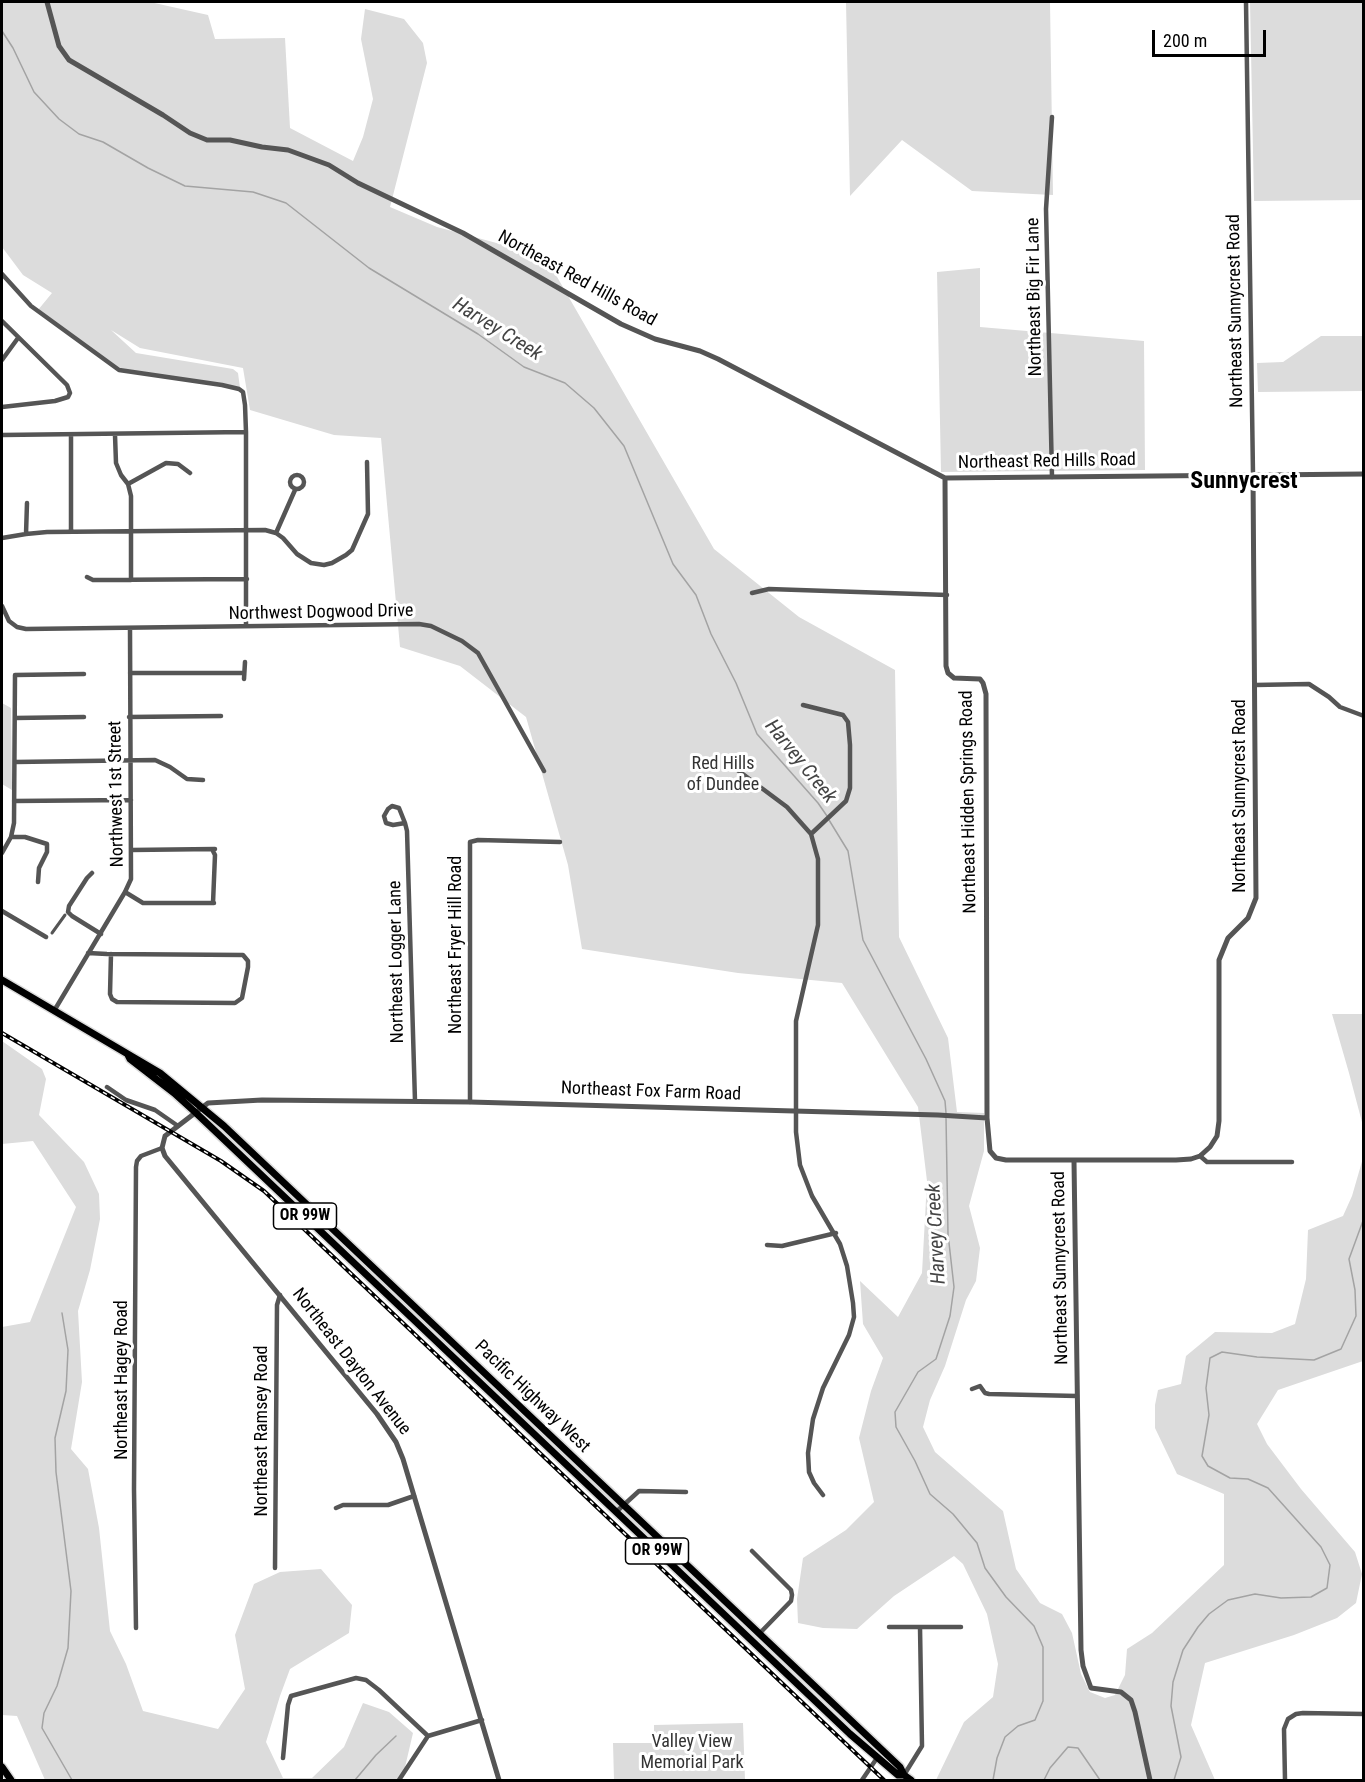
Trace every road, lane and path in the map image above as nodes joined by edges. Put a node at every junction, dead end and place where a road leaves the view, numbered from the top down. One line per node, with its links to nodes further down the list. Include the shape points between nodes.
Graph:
1 (47, 2): 17 (street, Northeast Red Hills Road, via 59,46 69,60 190,133 207,140 288,150 323,163 464,232 621,324 712,356)
2 (1246, 2): 15 (street, Northeast Sunnycrest Road)
3 (1052, 117): 18 (street, Northeast Big Fir Lane, via 1046,203)
4 (2, 274): 9 (street, via 31,306 119,370 239,389 244,397)
5 (2, 321): 6 (street)
6 (18, 338): 7 (street); 8 (street, via 67,385 70,393 55,401)
7 (2, 360)
8 (2, 407)
9 (246, 432): 12 (street); 22 (street)
10 (2, 435): 11 (street)
11 (71, 435): 12 (street); 24 (street)
12 (115, 435): 19 (street, via 116,463)
13 (367, 462): 25 (street, via 368,514 346,555 324,565 311,563)
14 (190, 473): 19 (street, via 178,464 166,463)
15 (1253, 474): 16 (street, Northeast Red Hills Road); 18 (street, Northeast Red Hills Road); 42 (street, Northeast Sunnycrest Road)
16 (1364, 474)
17 (945, 477): 18 (street, Northeast Red Hills Road); 32 (street, Northeast Hidden Springs Road)
18 (1052, 477)
19 (128, 484): 23 (street)
20 (295, 489): 25 (street)
21 (27, 502): 26 (street)
22 (246, 530): 23 (street); 25 (street); 29 (street)
23 (131, 531): 24 (street); 30 (street)
24 (71, 532): 26 (street)
25 (276, 533)
26 (26, 534): 27 (street)
27 (2, 538)
28 (87, 577): 30 (street)
29 (247, 579): 30 (street); 35 (street)
30 (131, 580)
31 (752, 593): 32 (street, via 769,589)
32 (947, 596): 81 (street, Northeast Hidden Springs Road, via 947,670 957,678 980,679 985,691)
33 (2, 606): 34 (street)
34 (3, 615): 36 (street, Northwest Dogwood Drive, via 26,629)
35 (246, 626): 36 (street, Northwest Dogwood Drive); 52 (street, Northwest Dogwood Drive, via 419,624 462,641 478,653)
36 (130, 629): 38 (street, Northwest 1st Street)
37 (245, 662): 39 (street)
38 (130, 673): 39 (street); 47 (street, Northwest 1st Street)
39 (244, 673): 41 (street)
40 (84, 674): 48 (street, via 15,675)
41 (244, 679)
42 (1255, 684): 45 (street, via 1309,684 1340,707); 84 (street, Northeast Sunnycrest Road, via 1256,898 1248,918 1227,938 1221,952 1219,1121 1214,1142)
43 (803, 705): 57 (street, via 843,715 850,746 849,795 842,807)
44 (221, 716): 47 (street)
45 (1364, 716)
46 (84, 717): 48 (street)
47 (129, 717): 49 (street, Northwest 1st Street)
48 (15, 718): 50 (street)
49 (130, 760): 50 (street); 53 (street, via 162,762 187,779); 54 (street, Northwest 1st Street)
50 (15, 762): 55 (street)
51 (728, 763): 57 (street, via 787,807)
52 (544, 771)
53 (203, 780)
54 (130, 800): 55 (street); 60 (street, Northwest 1st Street)
55 (14, 801): 58 (street)
56 (405, 823): 56 (street, via 395,806 384,816 386,823); 76 (street, Northeast Logger Lane)
57 (811, 834): 79 (street, via 818,859 819,915 796,1015)
58 (11, 837): 61 (street); 63 (street, via 47,844)
59 (560, 842): 77 (street, Northeast Fryer Hill Road, via 470,842)
60 (131, 850): 64 (street, Northwest 1st Street, via 131,879); 64 (street, via 214,850 214,903 143,903)
61 (2, 854)
62 (92, 873): 68 (street, via 68,912)
63 (38, 882)
64 (125, 892): 68 (street, Northwest 1st Street)
65 (2, 911): 69 (street)
66 (65, 915): 67 (street)
67 (52, 933)
68 (100, 934): 70 (street, Northwest 1st Street)
69 (46, 937)
70 (88, 953): 71 (street); 73 (street, Northwest 1st Street)
71 (111, 954): 71 (street, via 110,994 117,1002 235,1003 240,1001 248,967 243,955)
72 (2, 980): 73 (main road, OR 99W)
73 (54, 1011): 74 (main road, Pacific Highway West / OR 99W)
74 (128, 1055): 78 (main road, Pacific Highway West / OR 99W, via 160,1073); 80 (main road, Pacific Highway West / OR 99W)
75 (107, 1087): 82 (street)
76 (415, 1101): 77 (street, Northeast Fox Farm Road); 78 (street, Northeast Fox Farm Road, via 262,1100)
77 (470, 1102): 79 (street, Northeast Fox Farm Road)
78 (202, 1106): 80 (street); 95 (main road, Pacific Highway West / OR 99W)
79 (798, 1111): 81 (street, Northeast Fox Farm Road); 87 (street, via 797,1141 803,1173 812,1196)
80 (195, 1112): 82 (street); 97 (main road, Pacific Highway West / OR 99W)
81 (987, 1118): 85 (street, via 990,1151 996,1158)
82 (178, 1126): 83 (street, via 165,1136)
83 (162, 1148): 89 (street, Northeast Dayton Avenue); 103 (street, Northeast Hagey Road, via 141,1156 136,1167)
84 (1200, 1156): 85 (street, Northeast Sunnycrest Road, via 1185,1160); 86 (street, via 1207,1162)
85 (1074, 1161): 91 (street, Northeast Sunnycrest Road)
86 (1292, 1162)
87 (836, 1233): 88 (street, via 782,1246); 93 (street, via 847,1266 854,1317 813,1419 809,1472)
88 (767, 1245)
89 (280, 1295): 94 (street, Northeast Dayton Avenue, via 392,1436); 99 (street, Northeast Ramsey Road)
90 (972, 1389): 91 (street, via 980,1386 989,1394)
91 (1077, 1396): 112 (street, Northeast Sunnycrest Road, via 1083,1666 1091,1688 1116,1690 1131,1700)
92 (686, 1492): 95 (street, via 639,1491)
93 (823, 1495)
94 (414, 1496): 96 (street, via 388,1505); 106 (street, Northeast Dayton Avenue)
95 (623, 1505): 97 (street); 104 (main road, Pacific Highway West / OR 99W)
96 (336, 1508)
97 (616, 1512): 109 (main road, Pacific Highway West / OR 99W)
98 (752, 1551): 104 (street, via 792,1595 791,1601)
99 (275, 1568)
100 (889, 1627): 101 (street)
101 (920, 1627): 102 (street); 111 (street, via 922,1746)
102 (961, 1627)
103 (136, 1628)
104 (759, 1634): 111 (main road, Pacific Highway West / OR 99W)
105 (1364, 1714): 118 (street, via 1303,1713 1288,1719 1284,1729)
106 (482, 1720): 107 (street); 115 (street, Northeast Dayton Avenue)
107 (428, 1736): 108 (street, via 379,1690 356,1678 291,1696); 114 (street)
108 (283, 1758)
109 (877, 1758): 111 (main road, Pacific Highway West / OR 99W, via 898,1775); 116 (street)
110 (2, 1767): 113 (main road)
111 (904, 1775): 117 (main road, Pacific Highway West / OR 99W)
112 (1149, 1778)
113 (11, 1780)
114 (399, 1780)
115 (499, 1780)
116 (862, 1780)
117 (911, 1780)
118 (1285, 1780)

